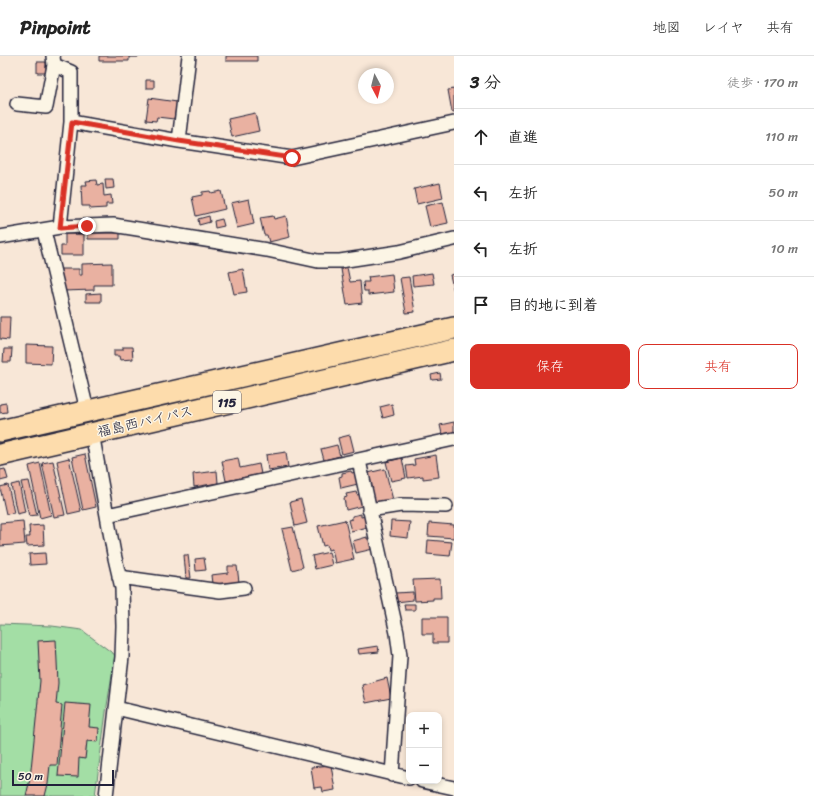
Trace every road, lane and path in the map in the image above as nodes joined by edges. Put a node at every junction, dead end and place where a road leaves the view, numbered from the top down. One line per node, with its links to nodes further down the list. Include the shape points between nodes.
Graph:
1 (189, 56): 6 (street)
2 (54, 61): 3 (street, via 46,106); 4 (street, via 71,72)
3 (16, 104)
4 (72, 122): 6 (street); 7 (street)
5 (454, 123): 6 (street, via 292,158)
6 (179, 141)
7 (60, 228): 8 (street); 10 (street, via 113,225 252,247 318,261 340,261)
8 (44, 230): 9 (street); 13 (street)
9 (0, 237)
10 (454, 240)
11 (454, 328): 13 (highway, 福島西バイパス / 115)
12 (454, 350): 15 (highway, 福島西バイパス / 115)
13 (87, 410): 14 (highway, 福島西バイパス / 115)
14 (0, 431)
15 (92, 433): 17 (highway, 福島西バイパス / 115); 21 (street)
16 (454, 439): 18 (street)
17 (0, 454)
18 (359, 461): 20 (street); 21 (street)
19 (446, 506): 20 (street, via 401,505)
20 (369, 510): 25 (street, via 400,656)
21 (107, 516): 22 (street)
22 (119, 577): 23 (street, via 220,591); 24 (street, via 122,588 123,626)
23 (244, 588)
24 (116, 708): 25 (street); 29 (street)
25 (392, 774): 26 (street)
26 (406, 777)
27 (436, 784): 28 (street)
28 (454, 788)
29 (106, 796)

